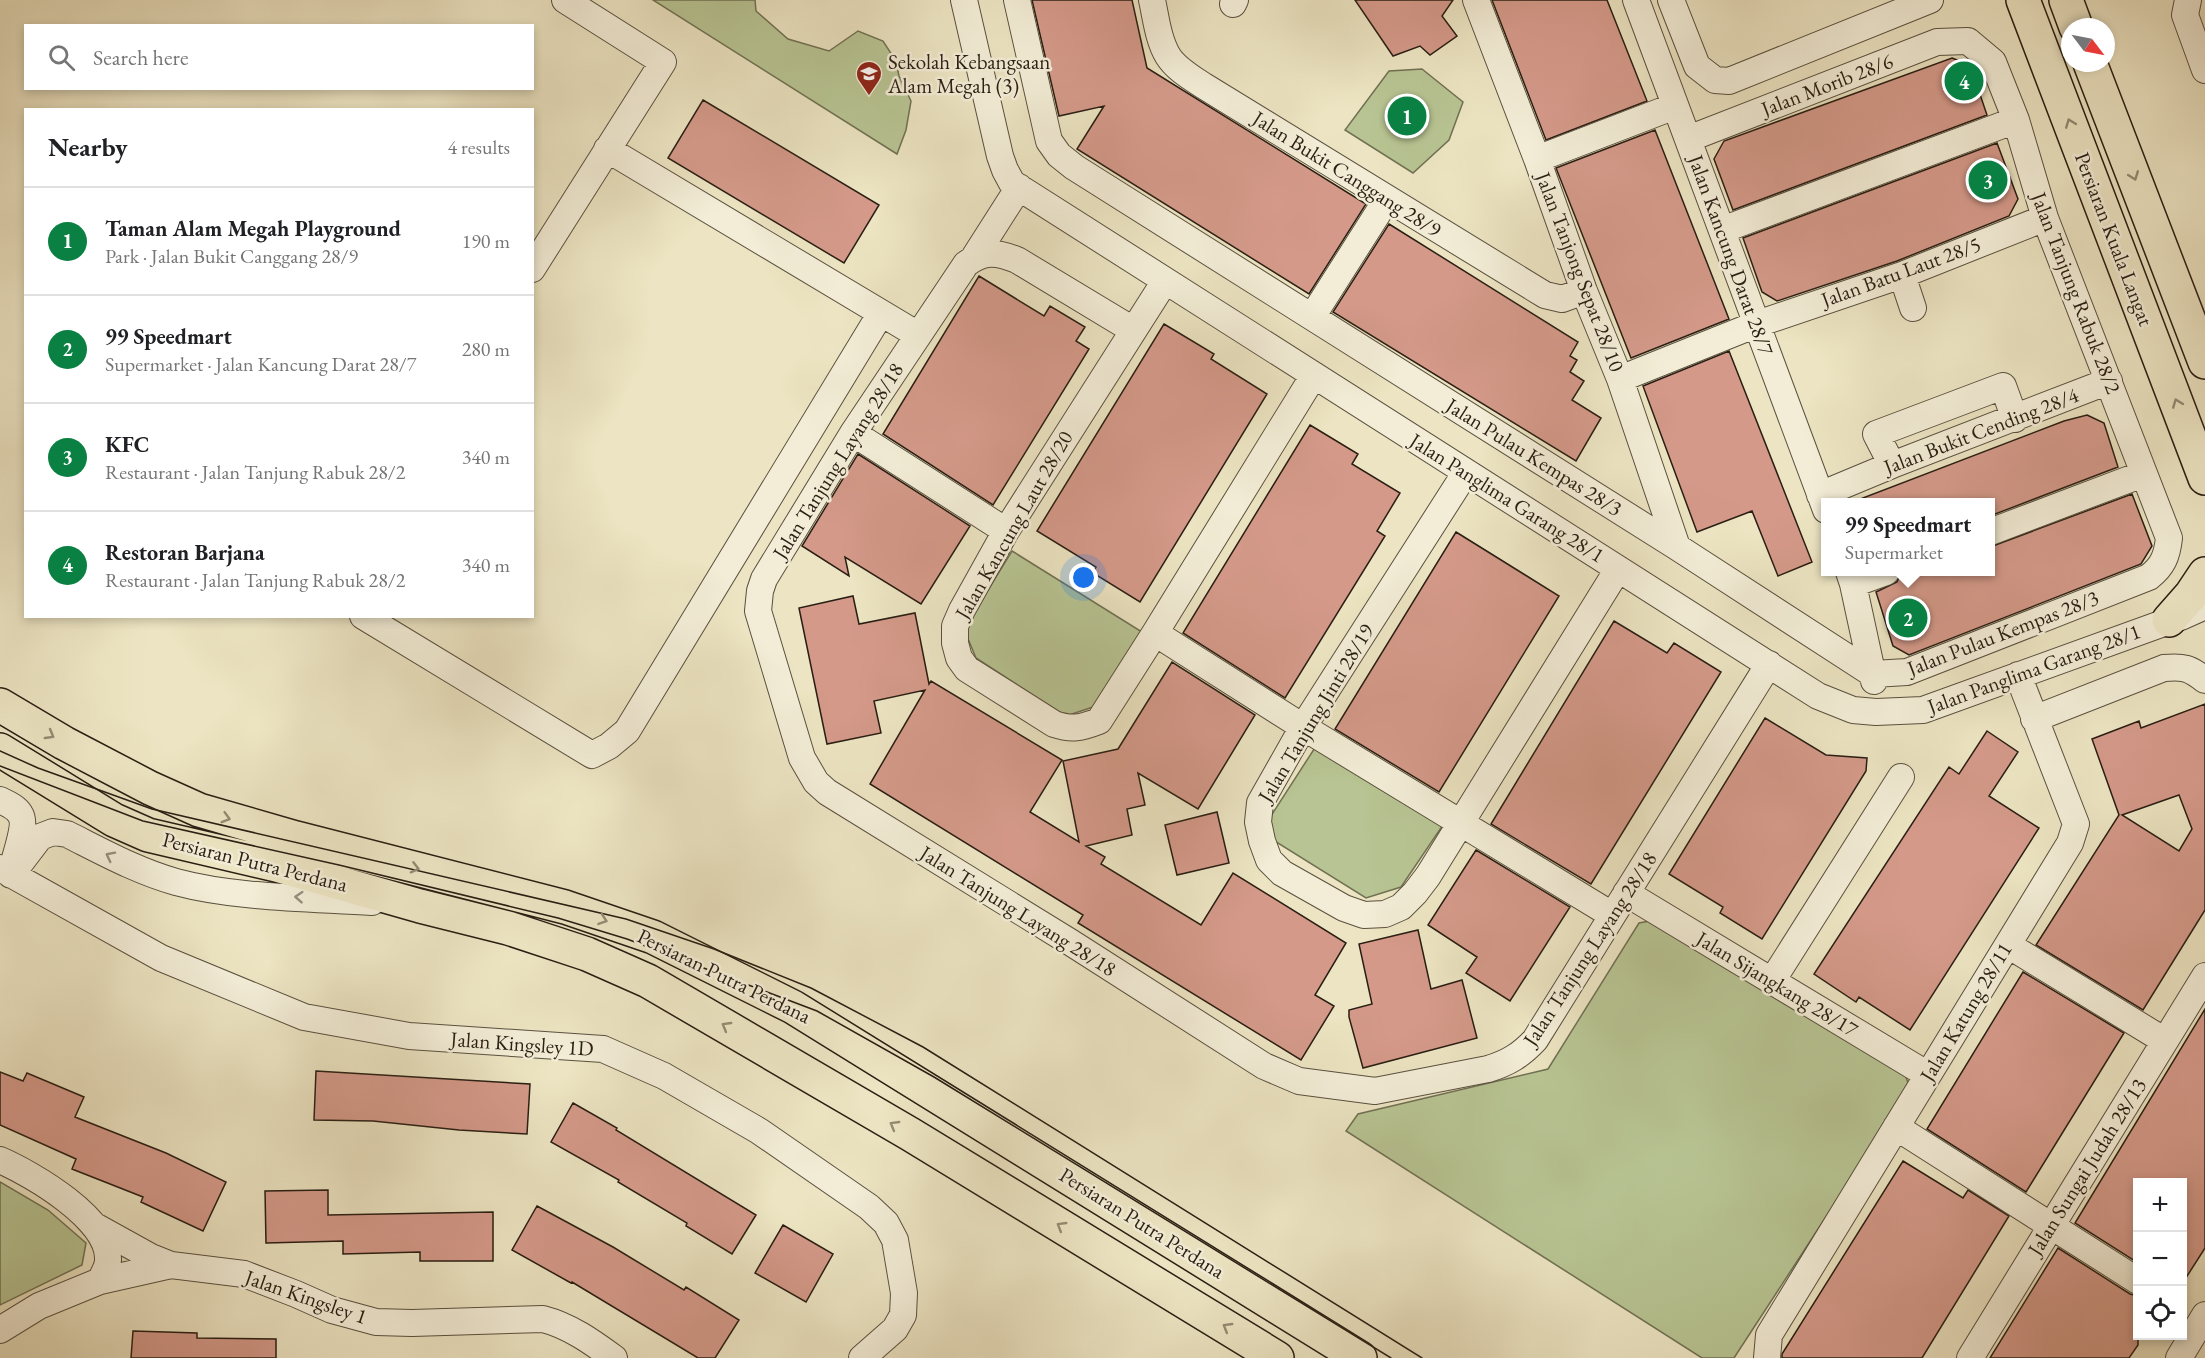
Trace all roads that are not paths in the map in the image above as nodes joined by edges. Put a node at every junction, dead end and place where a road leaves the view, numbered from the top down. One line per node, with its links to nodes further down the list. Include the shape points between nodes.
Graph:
1 (565, 0): 17 (street, via 663,62)
2 (964, 0): 19 (street, Jalan Panglima Garang 28/1, via 1000,156 1012,183)
3 (1017, 0): 30 (street, Jalan Pulau Kempas 28/3, via 1044,124 1059,155)
4 (1152, 0): 20 (street, Jalan Bukit Canggang 28/9, via 1168,56 1184,72)
5 (1476, 0): 18 (street, Jalan Tanjong Sepat 28/10)
6 (1636, 0): 14 (street, Jalan Kancung Darat 28/7)
7 (1671, 0): 8 (street, via 1696,66 1715,80 1729,81)
8 (1930, 0)
9 (2024, 0): 43 (main road, Persiaran Kuala Langat, one-way to 9)
10 (2188, 0): 12 (street, via 2185,15)
11 (1968, 41): 15 (street, Jalan Tanjung Rabuk 28/2, via 1993,62); 16 (street, Jalan Morib 28/6, via 1937,42)
12 (2205, 70)
13 (2093, 72): 34 (main road, Persiaran Kuala Langat, one-way to 34)
14 (1675, 106): 16 (street, Jalan Kancung Darat 28/7); 18 (street)
15 (2016, 120): 21 (street, Jalan Tanjung Rabuk 28/2); 22 (street)
16 (1688, 139): 22 (street, Jalan Kancung Darat 28/7)
17 (607, 149): 24 (street); 29 (street)
18 (1537, 159): 27 (street, Jalan Tanjong Sepat 28/10)
19 (1019, 187): 23 (street, Jalan Tanjung Layang 28/18); 26 (street, Jalan Panglima Garang 28/1)
20 (1387, 199): 27 (street, Jalan Bukit Canggang 28/9, via 1545,295 1562,299); 30 (street)
21 (2045, 218): 25 (street, Jalan Batu Laut 28/5); 37 (street, Jalan Tanjung Rabuk 28/2)
22 (1722, 230): 31 (street, Jalan Kancung Darat 28/7)
23 (975, 256): 32 (street, via 1000,253 1017,260); 33 (street, Jalan Tanjung Layang 28/18)
24 (534, 266)
25 (1902, 274): 28 (street); 31 (street, Jalan Batu Laut 28/5)
26 (1166, 280): 32 (street, Jalan Kancung Laut 28/20); 35 (street, Jalan Panglima Garang 28/1)
27 (1584, 291): 36 (street, Jalan Tanjong Sepat 28/10)
28 (1913, 308)
29 (881, 313): 33 (street); 54 (street, via 627,731 609,746 592,755)
30 (1312, 317): 48 (street, Jalan Pulau Kempas 28/3)
31 (1757, 324): 36 (street, Jalan Batu Laut 28/5); 44 (street, Jalan Kancung Darat 28/7)
32 (1133, 330): 47 (street, Jalan Kancung Laut 28/20)
33 (918, 335): 39 (street, Jalan Tanjung Layang 28/18)
34 (2205, 362)
35 (1314, 375): 41 (street, Jalan Panglima Garang 28/1); 55 (street, Jalan Kancung Laut 28/20)
36 (1620, 379): 48 (street, Jalan Tanjong Sepat 28/10)
37 (2109, 381): 38 (street, Jalan Bukit Cending 28/4); 42 (street, Jalan Tanjung Rabuk 28/2)
38 (2015, 418): 40 (street, Jalan Bukit Cending 28/4); 40 (street, via 2003,386 1876,434)
39 (853, 433): 47 (street); 71 (street, Jalan Tanjung Layang 28/18, via 764,579 758,602 802,758 816,782 840,802 1264,1066 1299,1081 1375,1091 1506,1064 1535,1040)
40 (1892, 465): 45 (street, Jalan Bukit Cending 28/4)
41 (1466, 472): 50 (street, Jalan Panglima Garang 28/1); 63 (street, Jalan Tanjung Jinti 28/19)
42 (2143, 474): 46 (street); 49 (street, Jalan Tanjung Rabuk 28/2, via 2169,538)
43 (2205, 478)
44 (1822, 498)
45 (1830, 498)
46 (1995, 530)
47 (1006, 531): 55 (street, Jalan Kancung Laut 28/20, via 955,626 959,658 967,669 1054,724 1068,729 1085,726 1099,721)
48 (1677, 547): 57 (street, Jalan Pulau Kempas 28/3)
49 (2167, 555): 57 (street, Jalan Pulau Kempas 28/3, via 2160,569 2148,577 1907,672)
50 (1618, 569): 56 (street, Jalan Panglima Garang 28/1); 67 (street, Jalan Tanjung Jinti 28/19)
51 (2205, 574): 53 (main road, via 2191,595)
52 (1851, 578): 57 (street)
53 (2191, 615): 58 (street, Jalan Panglima Garang 28/1)
54 (366, 618)
55 (1155, 633): 63 (street)
56 (1769, 664): 61 (street, Jalan Panglima Garang 28/1, via 1835,705); 69 (street, Jalan Tanjung Layang 28/18)
57 (1873, 674): 61 (street)
58 (2018, 675): 61 (street, Jalan Panglima Garang 28/1, via 1923,710); 62 (street, Jalan Katung 28/11)
59 (2205, 680): 62 (street, via 2181,666 2164,668)
60 (0, 705): 90 (main road, Persiaran Putra Perdana, one-way to 90, via 64,743 199,810 565,907 653,937 793,1007)
61 (1876, 712)
62 (2034, 719): 72 (street, Jalan Katung 28/11, via 2076,824 2070,843)
63 (1304, 727): 67 (street); 67 (street, Jalan Tanjung Jinti 28/19, via 1260,802 1258,822 1262,841 1269,860 1282,873 1344,908 1364,915 1385,914 1401,907 1415,893)
64 (0, 750): 70 (main road, Persiaran Putra Perdana, via 114,820 148,834)
65 (1901, 777): 74 (street)
66 (0, 800): 68 (street, via 18,811 23,826)
67 (1461, 822): 71 (street)
68 (5, 872): 70 (street, one-way to 68, via 225,891 177,882 143,871 67,834 53,832 40,837); 87 (street, Jalan Kingsley 1D, via 161,958 304,1017 409,1036 603,1049 664,1076 759,1131 886,1222 897,1248 903,1315 895,1329)
69 (1626, 893): 71 (street, Jalan Tanjung Layang 28/18); 74 (street, Jalan Sijangkang 28/17)
70 (420, 906): 89 (main road, Persiaran Putra Perdana, one-way to 70, via 910,1134 648,981 587,954 508,928)
71 (1612, 915)
72 (2008, 945): 75 (street); 76 (street, Jalan Katung 28/11)
73 (2205, 976): 75 (street, Jalan Sungai Judah 28/13)
74 (1772, 981): 76 (street, Jalan Sijangkang 28/17)
75 (2165, 1041): 80 (street, Jalan Sungai Judah 28/13)
76 (1928, 1075): 77 (street, Jalan Katung 28/11)
77 (1896, 1127): 80 (street); 86 (street, Jalan Katung 28/11)
78 (0, 1160): 79 (street, via 44,1182)
79 (95, 1226): 81 (street); 83 (street, via 105,1241 108,1262)
80 (2051, 1226): 82 (street); 91 (street, Jalan Sungai Judah 28/13)
81 (171, 1265): 83 (street, Jalan Kingsley 1); 88 (street, Jalan Kingsley 1, via 244,1274 332,1310 376,1322 543,1319 559,1323)
82 (2133, 1278)
83 (100, 1281): 85 (street, Jalan Kingsley 1, via 39,1306)
84 (2198, 1317): 92 (street)
85 (0, 1330)
86 (1768, 1346)
87 (862, 1355)
88 (614, 1358)
89 (1277, 1358)
90 (1360, 1358)
91 (1970, 1358)
92 (2179, 1358)

